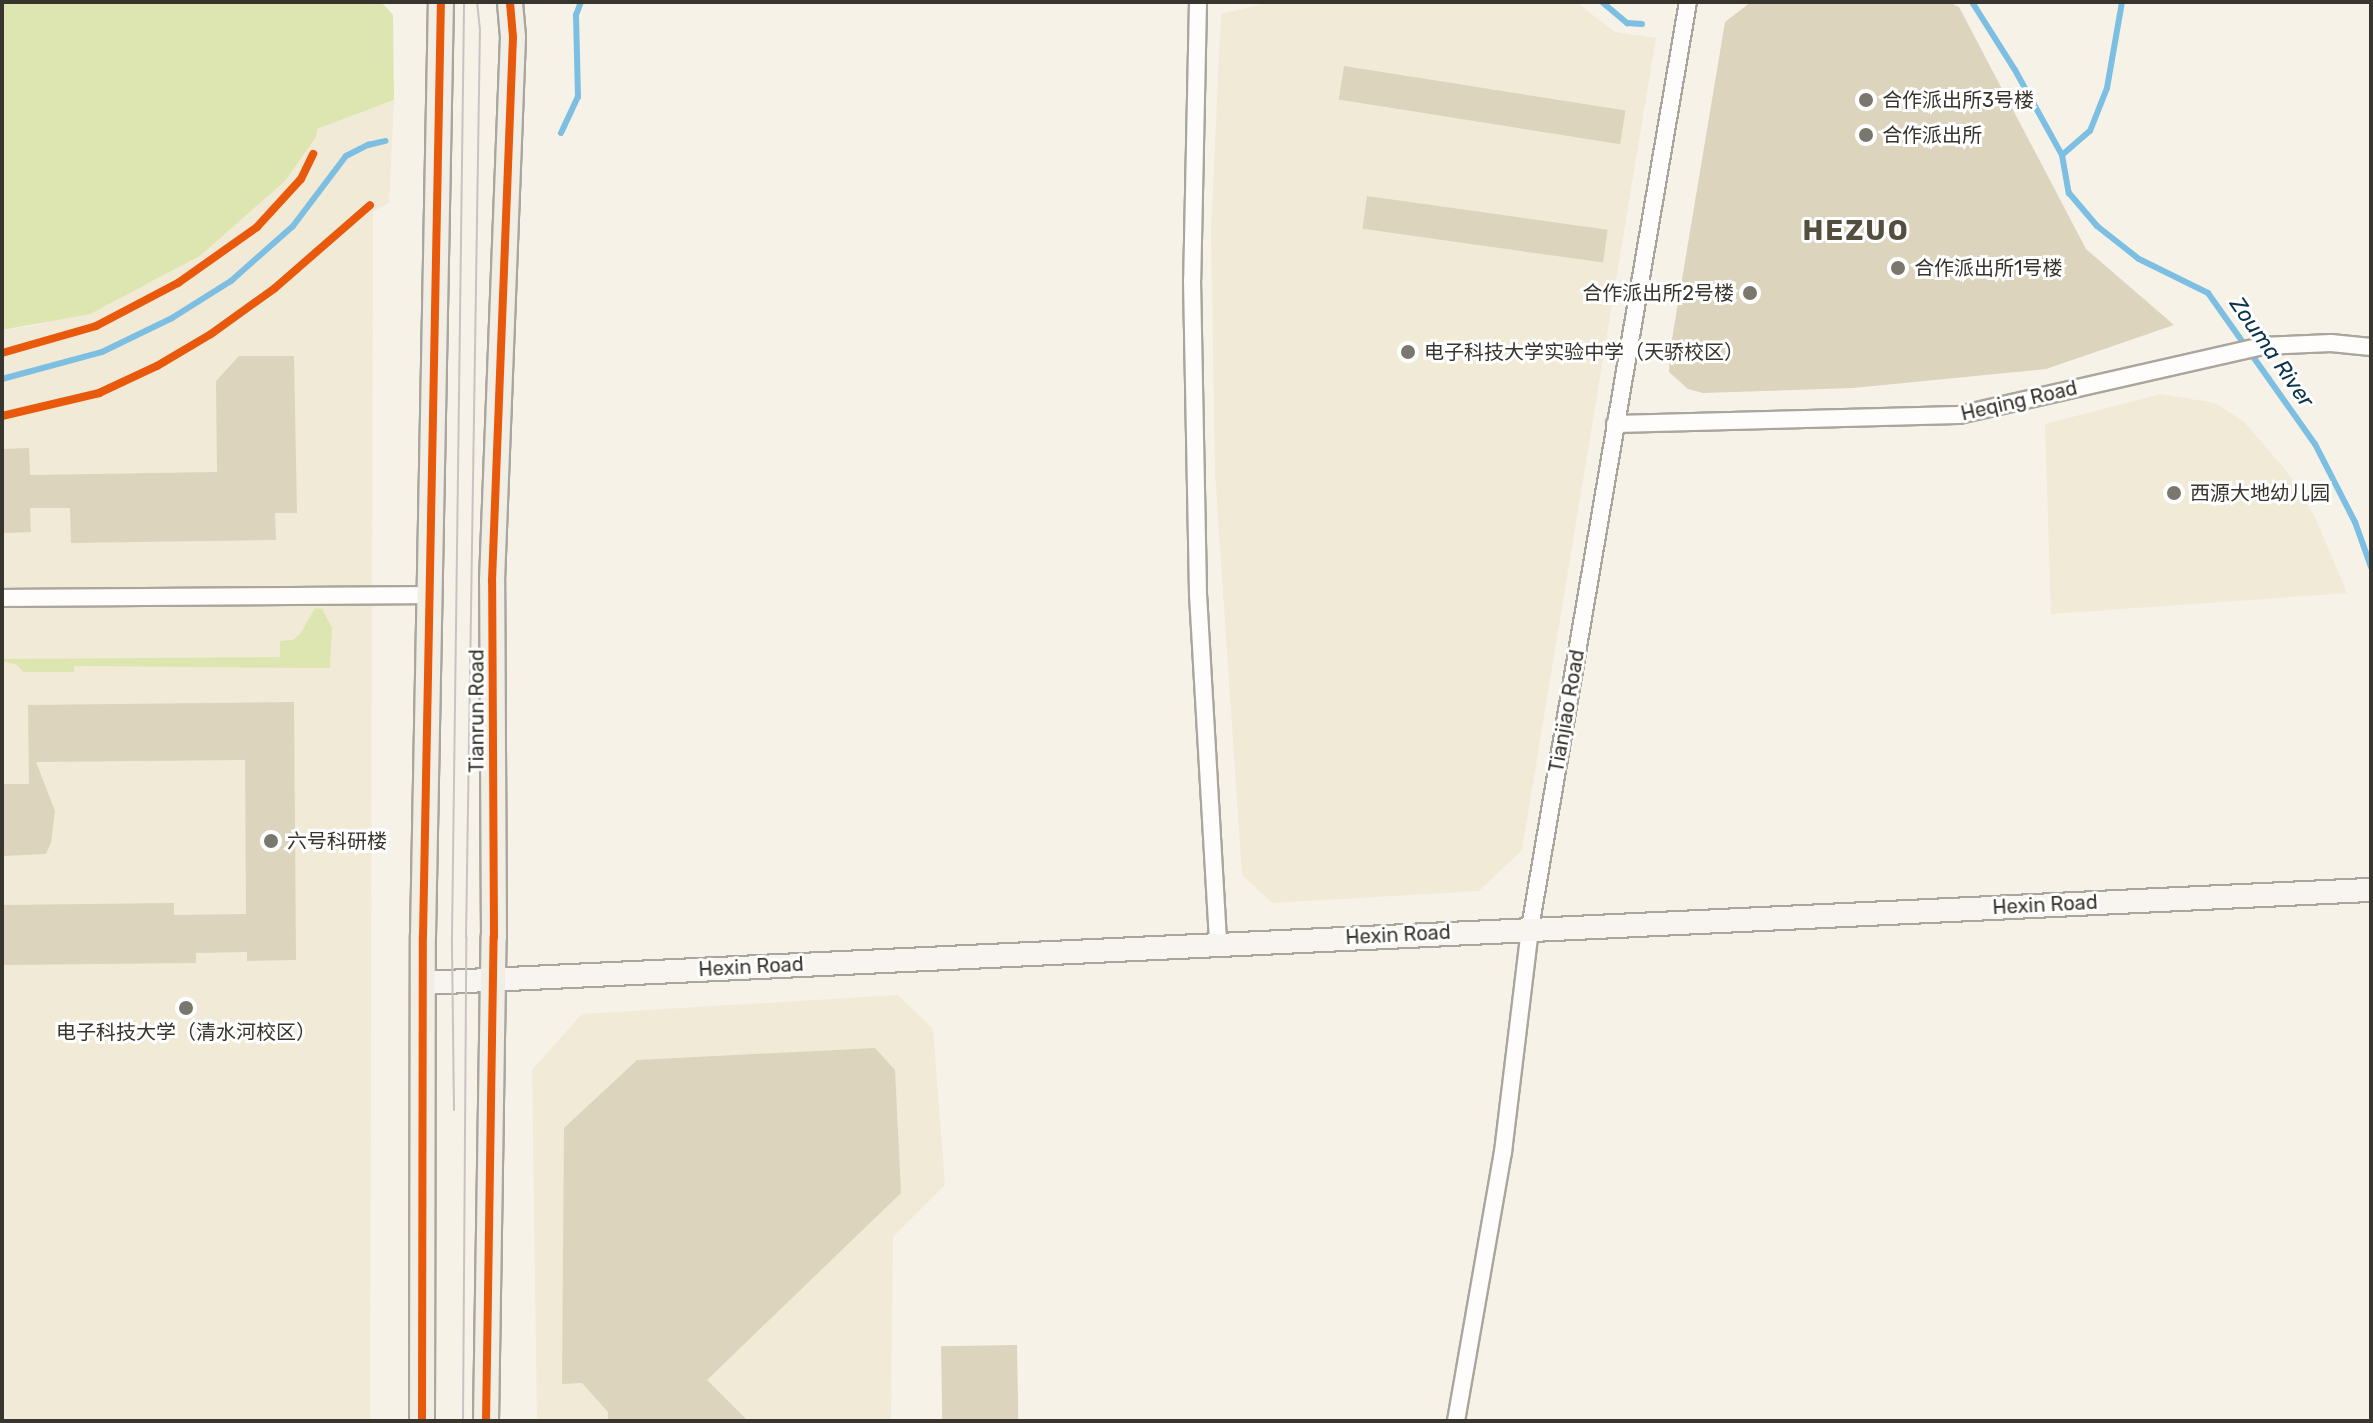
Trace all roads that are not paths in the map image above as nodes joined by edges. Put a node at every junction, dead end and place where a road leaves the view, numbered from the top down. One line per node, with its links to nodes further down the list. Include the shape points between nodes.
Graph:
1 (441, 2): 7 (main road)
2 (510, 2): 12 (main road, Tianrun Road, via 513,37 492,581)
3 (1198, 2): 11 (street, via 1192,280 1198,578)
4 (1688, 2): 6 (street, Tianjiao Road)
5 (2371, 347): 6 (street, Heqing Road, via 2263,346 1959,415)
6 (1615, 424): 10 (street, Tianjiao Road)
7 (429, 595): 8 (street); 13 (main road)
8 (2, 598)
9 (2371, 890): 10 (street, Hexin Road)
10 (1530, 928): 11 (street, Hexin Road); 16 (street, Tianjiao Road, via 1503,1152)
11 (1218, 944): 12 (street, Hexin Road)
12 (492, 980): 13 (street, Hexin Road); 15 (main road, Tianrun Road)
13 (425, 983): 14 (main road)
14 (422, 1421)
15 (486, 1421)
16 (1456, 1421)

